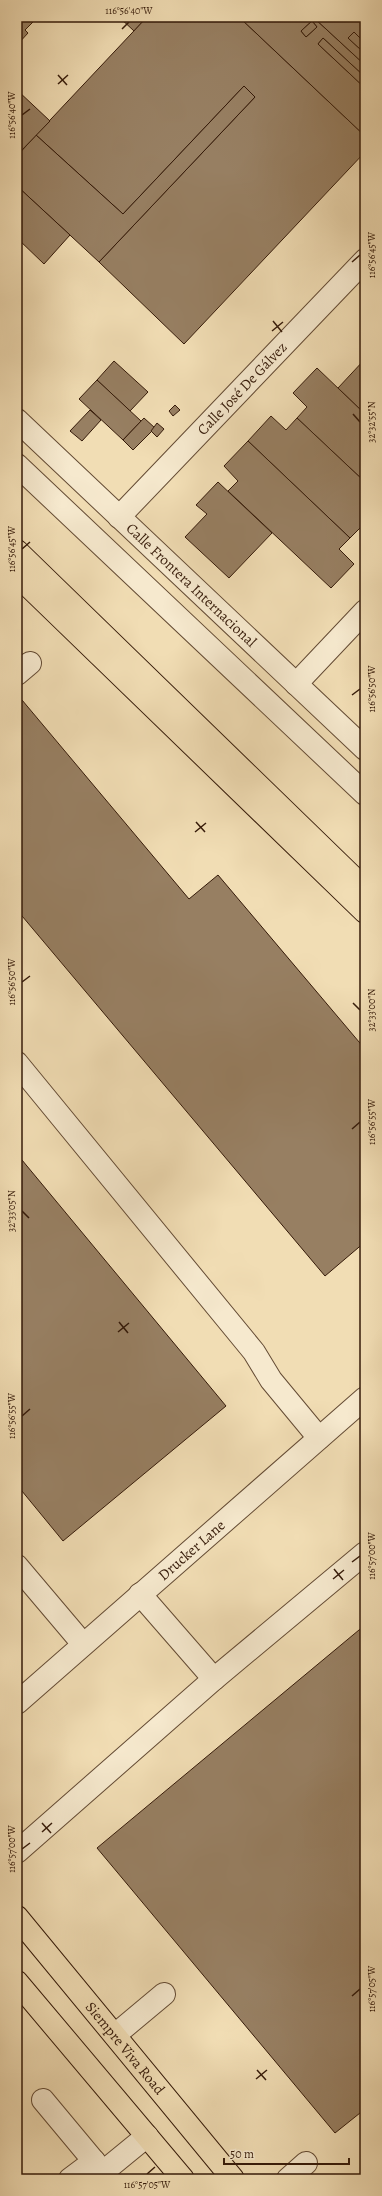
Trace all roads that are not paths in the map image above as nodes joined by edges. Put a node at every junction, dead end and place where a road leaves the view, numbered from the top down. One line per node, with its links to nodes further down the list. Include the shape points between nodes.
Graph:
1 (365, 260): 4 (street, Calle José De Gálvez)
2 (17, 420): 4 (street, Calle Frontera Internacional)
3 (17, 465): 10 (street)
4 (119, 517): 8 (street, Calle Frontera Internacional)
5 (17, 552): 11 (main road)
6 (17, 575): 12 (main road)
7 (365, 611): 8 (street)
8 (296, 684): 9 (street, Calle Frontera Internacional)
9 (365, 749)
10 (365, 794)
11 (365, 889)
12 (365, 912)
13 (17, 1063): 15 (street, via 248,1346 271,1380)
14 (365, 1398): 15 (street, Drucker Lane)
15 (319, 1438): 18 (street, Drucker Lane)
16 (365, 1553): 20 (street)
17 (17, 1566): 19 (street)
18 (140, 1594): 19 (street, Drucker Lane); 20 (street)
19 (83, 1644): 21 (street, Drucker Lane)
20 (214, 1680): 22 (street)
21 (17, 1703)
22 (17, 1852)
23 (17, 1917): 26 (main road, Siempre Viva Road)
24 (17, 1982): 28 (main road)
25 (164, 1994): 26 (street)
26 (115, 2035): 33 (main road, Siempre Viva Road)
27 (43, 2100): 30 (street)
28 (147, 2136): 30 (street); 32 (main road)
29 (306, 2163): 34 (street)
30 (101, 2171): 31 (street)
31 (70, 2179)
32 (183, 2179)
33 (233, 2179)
34 (288, 2179)

